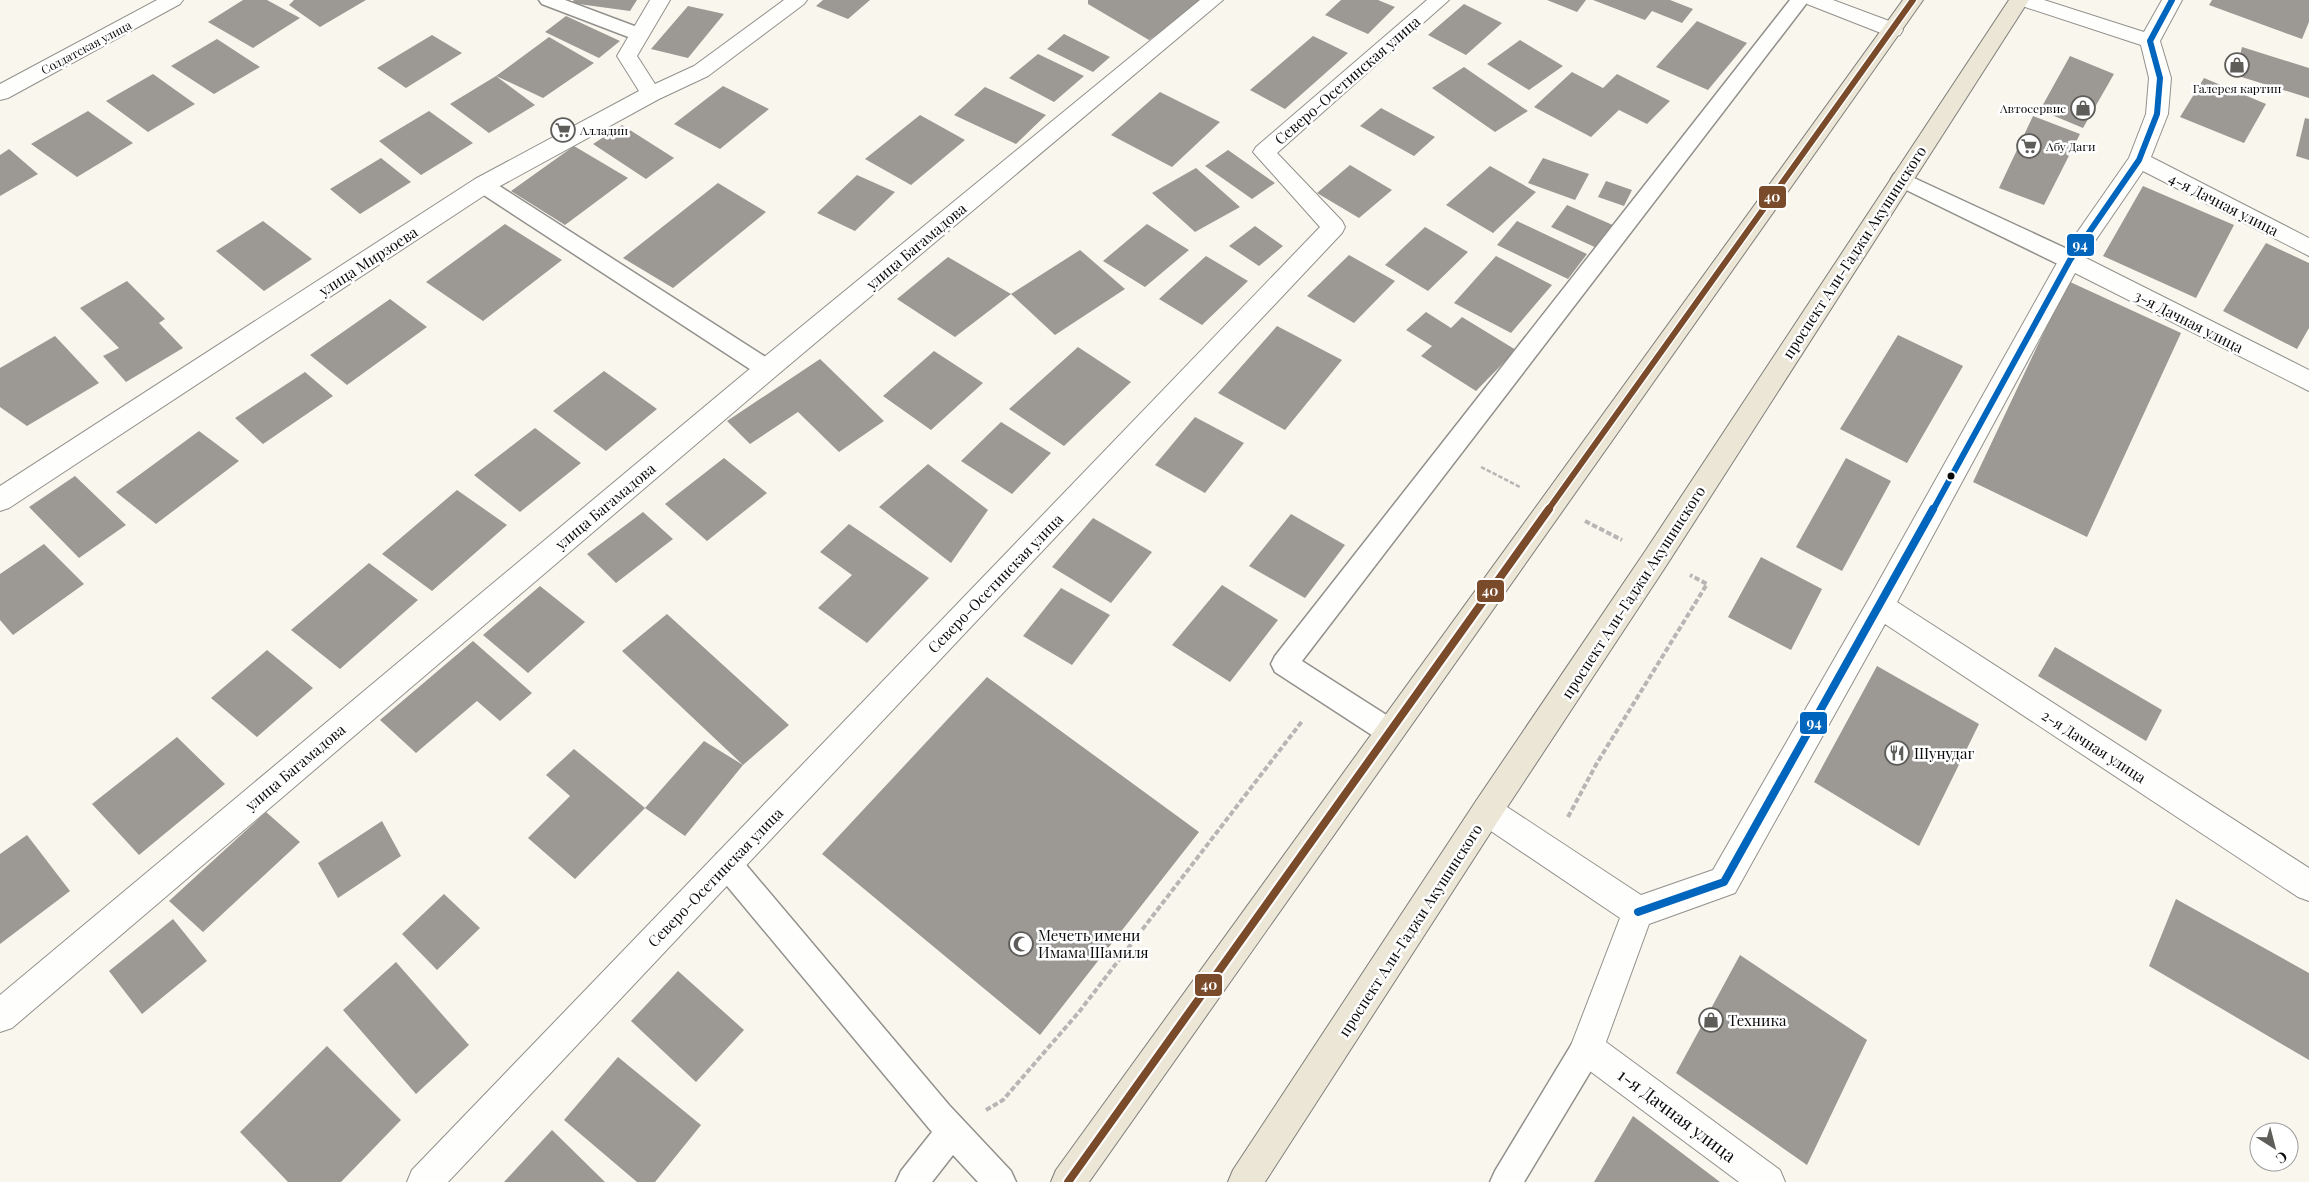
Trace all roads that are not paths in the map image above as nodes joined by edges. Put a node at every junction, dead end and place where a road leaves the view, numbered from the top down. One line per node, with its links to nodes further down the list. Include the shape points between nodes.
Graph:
1 (172, 0): 16 (street, Солдатская улица)
2 (548, 0): 14 (lane)
3 (660, 0): 14 (street)
4 (797, 0): 17 (street, улица Мирзоева, via 701,71)
5 (1213, 0): 23 (street, улица Багамадова)
6 (1439, 0): 29 (street, Северо-Осетинская улица, via 1264,152 1334,227)
7 (1800, 0): 27 (lane, via 1284,664)
8 (1814, 0): 13 (street)
9 (1913, 0): 13 (main road)
10 (2019, 0): 19 (main road, проспект Али-Гаджи Акушинского)
11 (2023, 0): 15 (street)
12 (2172, 0): 15 (street)
13 (1893, 30): 27 (main road)
14 (638, 34): 17 (street, via 627,56)
15 (2150, 41): 18 (street, via 2160,78 2157,114)
16 (0, 93)
17 (651, 94): 20 (street, улица Мирзоева)
18 (2139, 160): 21 (street, 4-я Дачная улица); 22 (street)
19 (1901, 179): 22 (lane); 28 (main road, проспект Али-Гаджи Акушинского, via 1656,558)
20 (483, 186): 23 (lane); 25 (street, улица Мирзоева)
21 (2309, 248)
22 (2070, 260): 24 (street, 3-я Дачная улица); 26 (street)
23 (767, 369): 32 (street, улица Багамадова)
24 (2309, 381)
25 (0, 500)
26 (1880, 606): 30 (street, 2-я Дачная улица); 31 (street, via 1724,882)
27 (1390, 732): 38 (main road)
28 (1487, 811): 31 (street); 39 (main road, проспект Али-Гаджи Акушинского)
29 (727, 864): 34 (lane); 35 (street, Северо-Осетинская улица)
30 (2309, 886)
31 (1638, 912): 33 (street)
32 (0, 1016)
33 (1587, 1048): 40 (lane); 41 (street, 1-я Дачная улица)
34 (952, 1131): 36 (lane); 37 (lane)
35 (424, 1182)
36 (912, 1182)
37 (1000, 1182)
38 (1068, 1182)
39 (1244, 1182)
40 (1506, 1182)
41 (1768, 1182)

